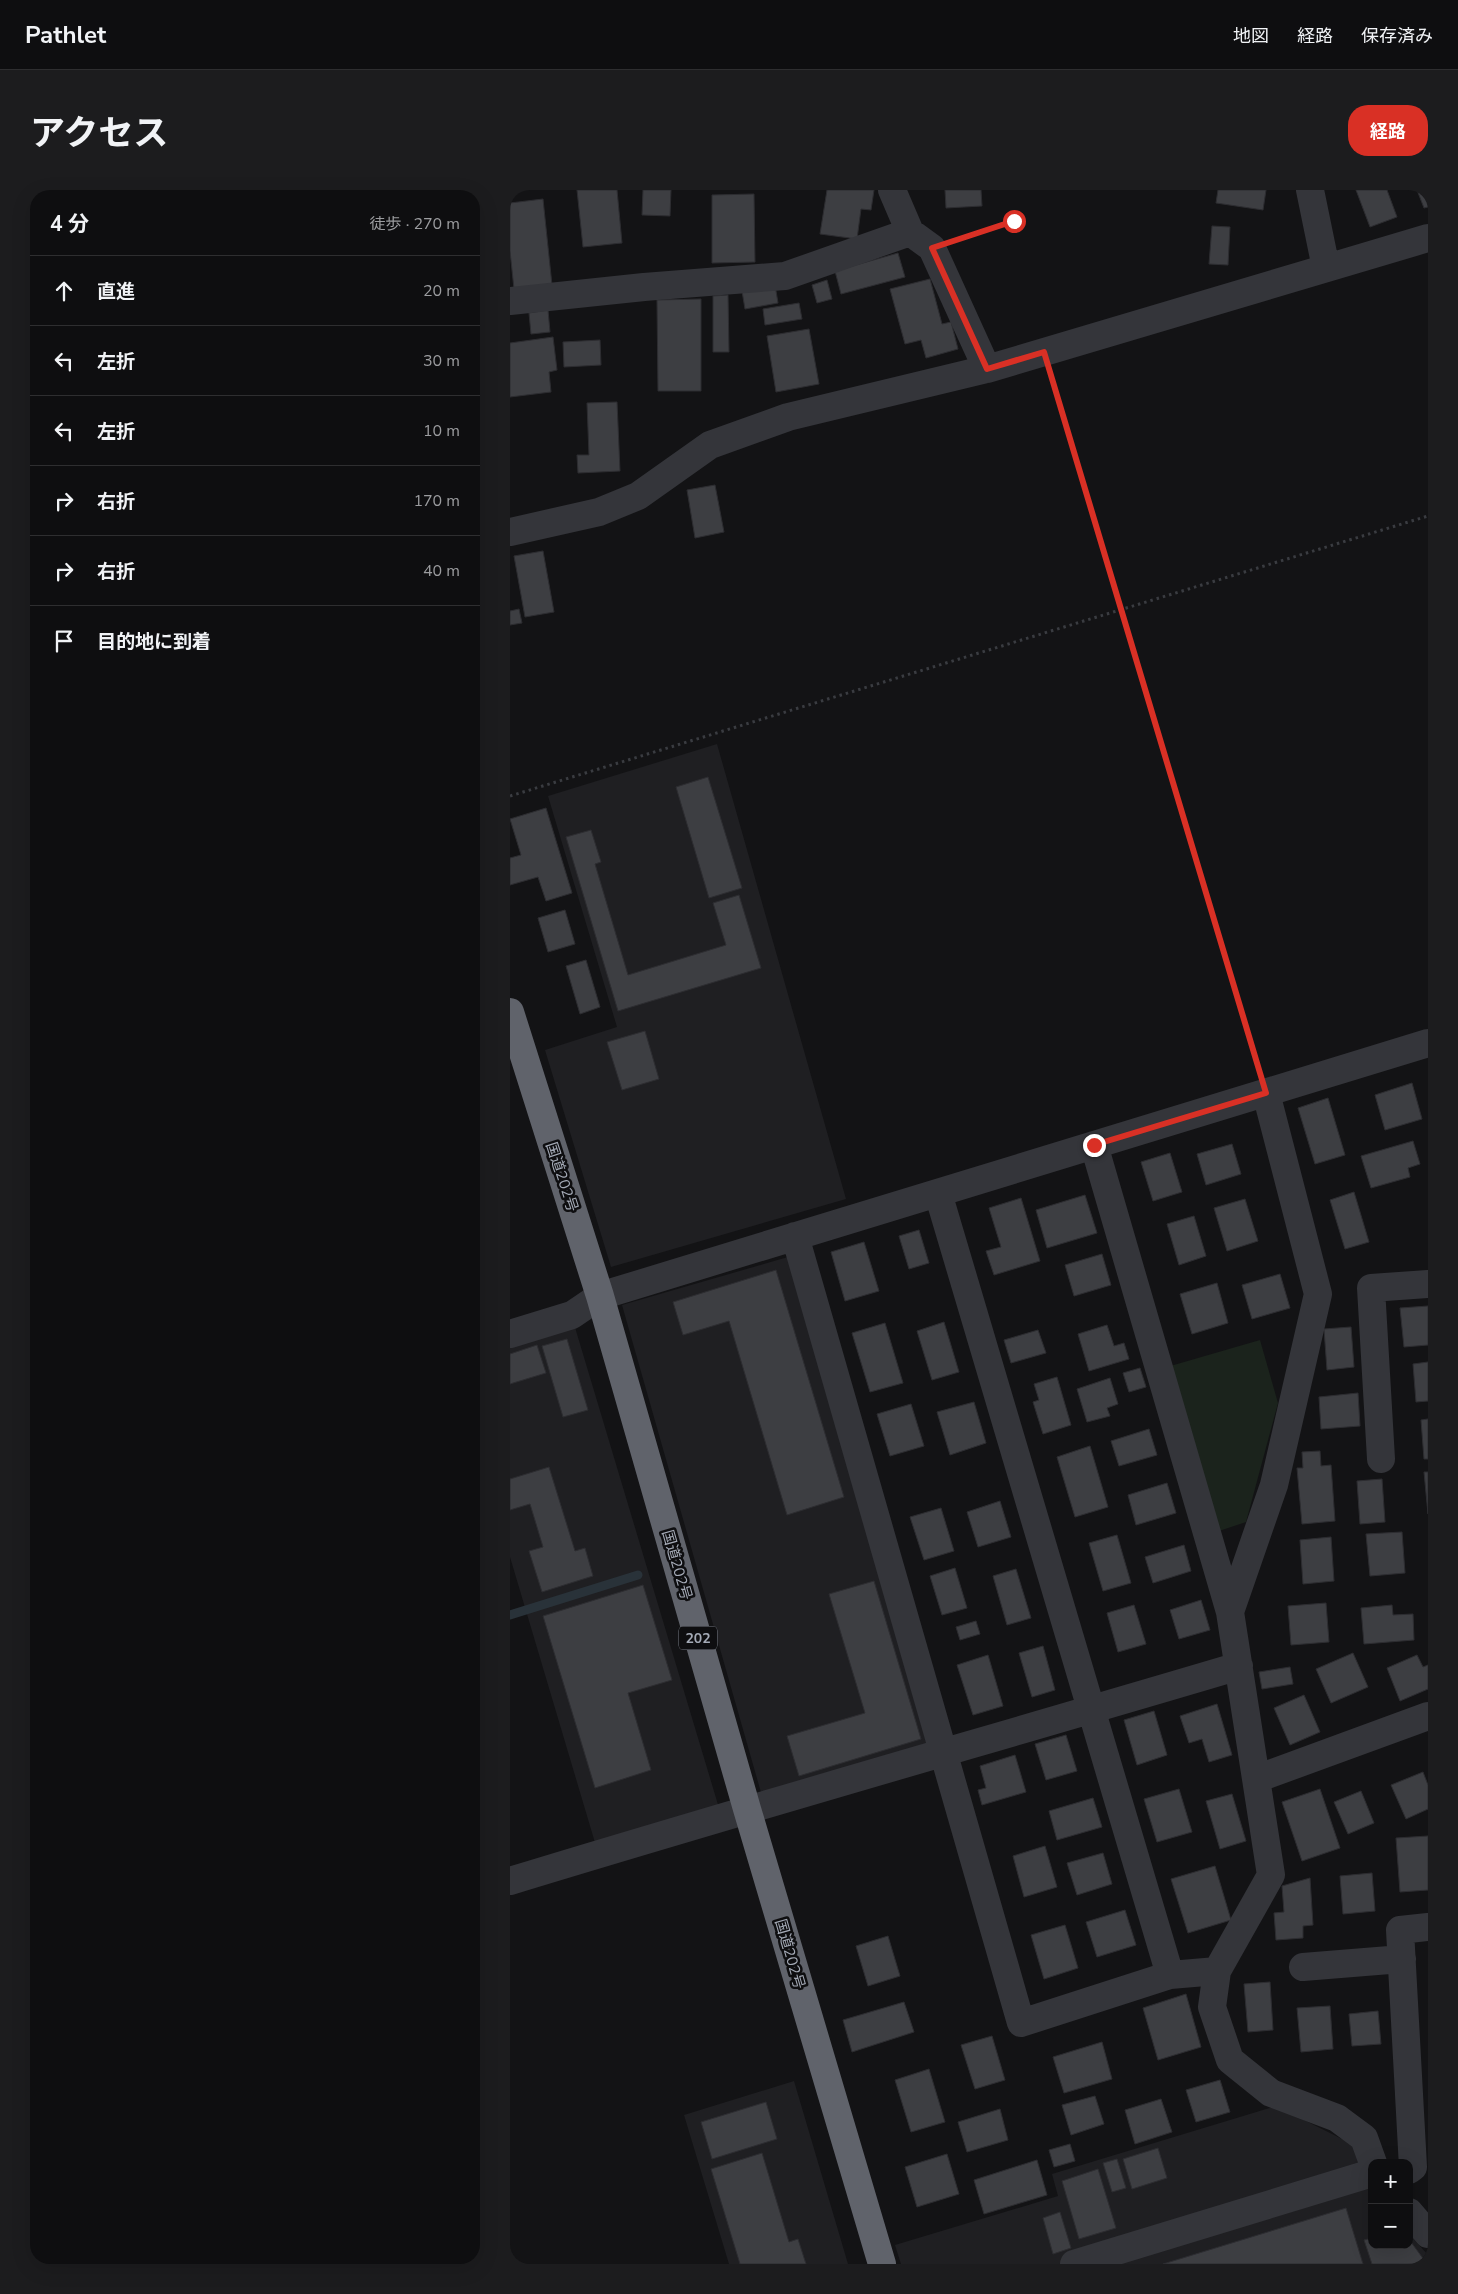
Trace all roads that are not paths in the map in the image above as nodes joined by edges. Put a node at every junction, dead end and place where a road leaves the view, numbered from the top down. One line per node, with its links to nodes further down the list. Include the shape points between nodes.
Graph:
1 (892, 190): 3 (street)
2 (1310, 190): 5 (street)
3 (910, 232): 6 (street, via 785,276 644,286); 7 (street, via 932,248)
4 (1428, 238): 5 (street)
5 (1326, 268): 7 (street)
6 (510, 301)
7 (987, 369): 8 (street, via 788,417 710,445 638,496 599,512)
8 (510, 532)
9 (510, 1012): 16 (highway, 国道202号 / 202)
10 (1428, 1043): 11 (street)
11 (1266, 1093): 12 (street); 19 (street, via 1318,1294 1274,1485)
12 (1094, 1145): 13 (street); 19 (street)
13 (938, 1193): 14 (street); 21 (street)
14 (795, 1236): 16 (street); 23 (street)
15 (1428, 1284): 18 (street, via 1371,1288)
16 (600, 1296): 17 (street, via 572,1315); 25 (highway, 国道202号 / 202)
17 (510, 1334)
18 (1382, 1459)
19 (1230, 1612): 20 (street)
20 (1239, 1666): 21 (street); 24 (street)
21 (1091, 1710): 23 (street); 31 (street)
22 (1428, 1716): 24 (street)
23 (944, 1754): 25 (street); 31 (street, via 1021,2023)
24 (1256, 1779): 30 (street, via 1272,1875)
25 (747, 1809): 26 (street); 37 (highway, 国道202号 / 202)
26 (510, 1881)
27 (1428, 1927): 28 (street, via 1400,1930)
28 (1402, 1959): 29 (street); 33 (street)
29 (1303, 1967)
30 (1217, 1971): 31 (street); 32 (street, via 1212,2007 1230,2060 1271,2093 1337,2118 1364,2138)
31 (1170, 1975)
32 (1372, 2159)
33 (1413, 2159)
34 (1368, 2174): 38 (street)
35 (1413, 2217): 36 (street)
36 (1428, 2234)
37 (882, 2264)
38 (1074, 2264)

